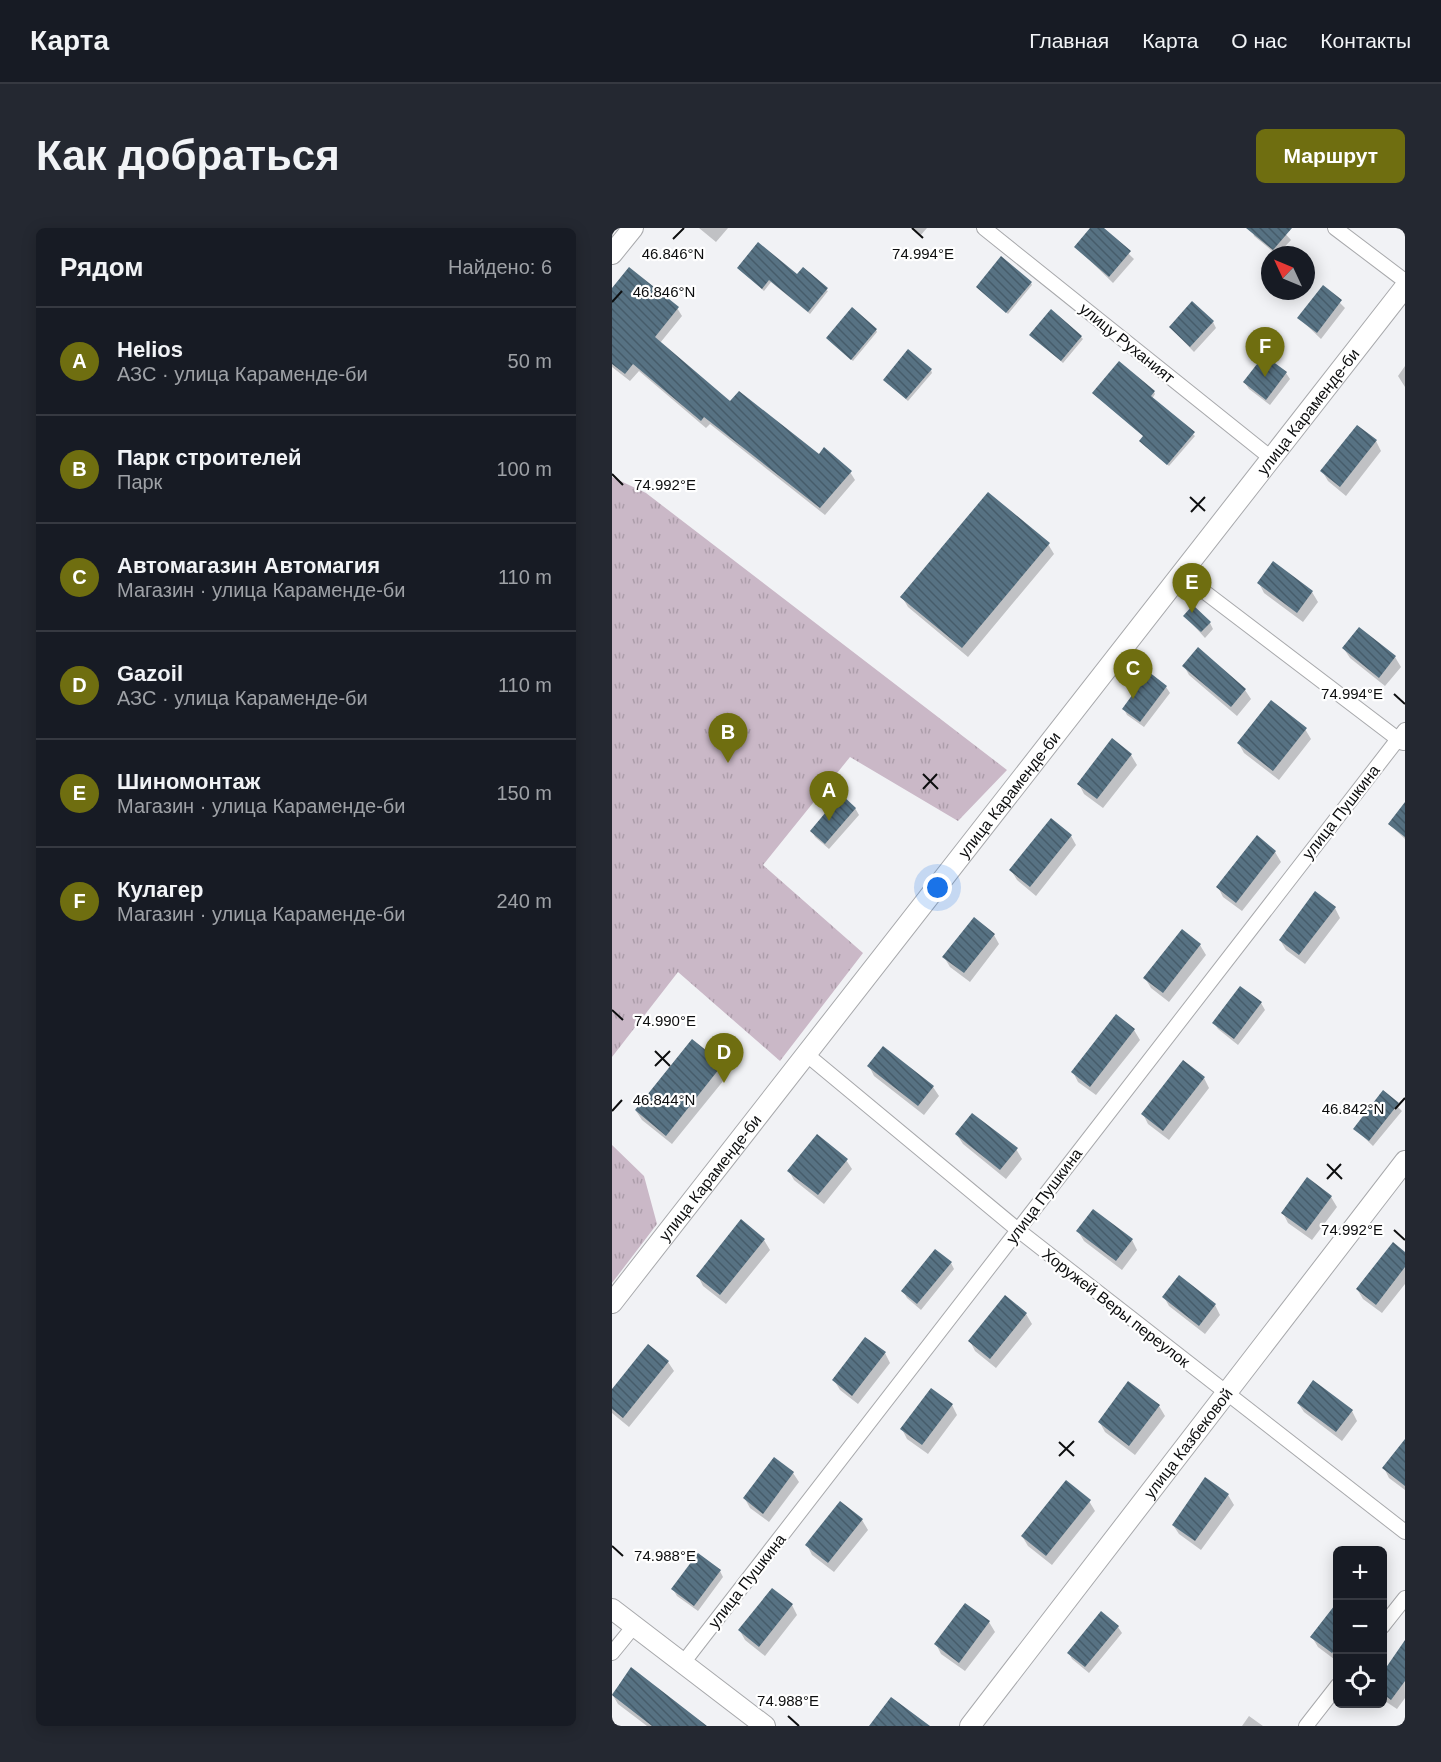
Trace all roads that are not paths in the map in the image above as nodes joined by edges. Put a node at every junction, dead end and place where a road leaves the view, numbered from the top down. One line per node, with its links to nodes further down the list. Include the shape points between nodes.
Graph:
1 (633, 228): 4 (street)
2 (984, 228): 7 (street, улицу Руханият)
3 (1335, 228): 5 (street)
4 (612, 254)
5 (1405, 280)
6 (1405, 287): 7 (street, улица Караменде-би)
7 (1271, 458): 8 (street, улица Караменде-би)
8 (1181, 574): 9 (street); 10 (street, улица Караменде-би)
9 (1403, 738): 12 (street, улица Пушкина)
10 (806, 1054): 12 (street, Хоружей Веры переулок); 13 (street, улица Караменде-би)
11 (1405, 1161): 14 (street, улица Казбековой)
12 (1018, 1230): 14 (street, Хоружей Веры переулок); 21 (street, улица Пушкина)
13 (612, 1303)
14 (1225, 1394): 15 (street, Хоружей Веры переулок); 24 (street, улица Казбековой)
15 (1405, 1532)
16 (1405, 1598): 18 (street)
17 (612, 1609): 19 (street)
18 (1387, 1622)
19 (634, 1626): 20 (street); 21 (street)
20 (612, 1653)
21 (683, 1663): 23 (street)
22 (1333, 1691): 25 (street)
23 (765, 1726)
24 (970, 1726)
25 (1306, 1726)

